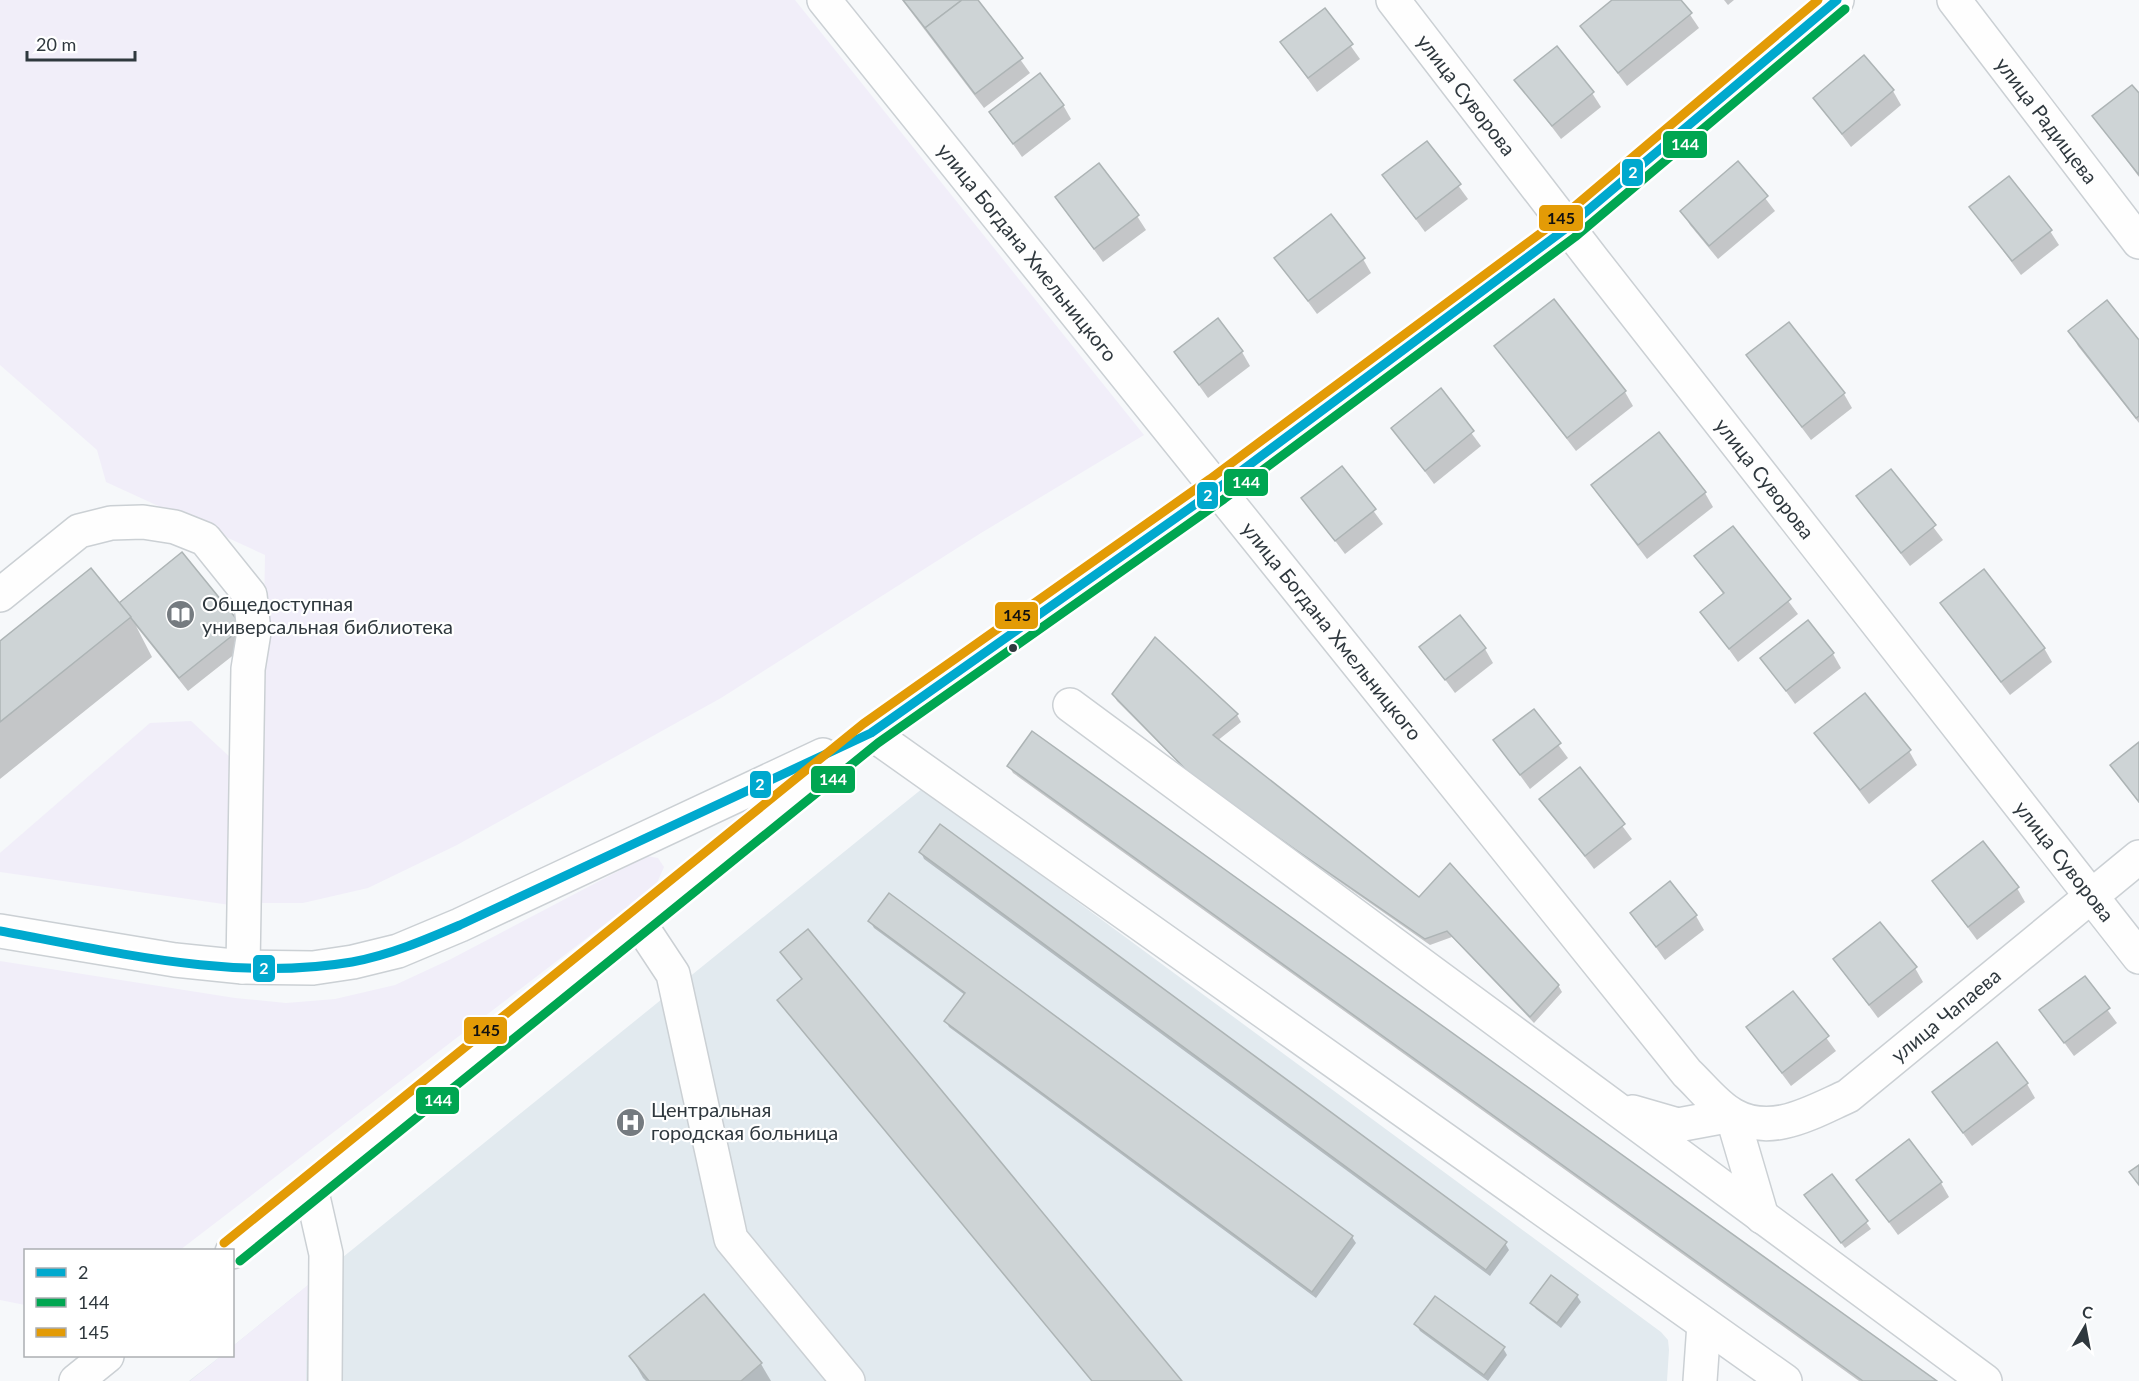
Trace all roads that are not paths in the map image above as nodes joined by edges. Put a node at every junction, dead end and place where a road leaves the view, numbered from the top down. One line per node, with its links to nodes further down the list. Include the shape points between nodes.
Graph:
1 (824, 0): 7 (street, улица Богдана Хмельницкого)
2 (1393, 0): 5 (street, улица Суворова)
3 (1838, 0): 5 (street)
4 (1954, 0): 6 (street, улица Радищева)
5 (1568, 227): 7 (street); 12 (street, улица Суворова)
6 (2139, 242)
7 (1217, 489): 10 (street); 18 (street, улица Богдана Хмельницкого, via 1688,1073)
8 (0, 595): 16 (street, via 79,531 111,523 143,522 175,527 205,539 250,595 254,632 248,669)
9 (1070, 705): 17 (street)
10 (871, 733): 13 (street); 16 (street, via 398,951 313,968); 22 (street)
11 (2139, 857): 12 (street, улица Чапаева)
12 (2091, 895): 15 (street, улица Суворова); 18 (street, улица Чапаева, via 1848,1096 1795,1120 1763,1125)
13 (638, 921): 19 (street); 26 (street, via 673,974 731,1239)
14 (0, 931): 16 (street, via 175,960)
15 (2139, 957)
16 (243, 967)
17 (1612, 1106): 18 (street, via 1678,1125); 20 (street)
18 (1732, 1115): 20 (street)
19 (312, 1188): 21 (street); 25 (street, via 326,1254)
20 (1762, 1216): 29 (street)
21 (234, 1250)
22 (1704, 1324): 27 (street); 28 (street)
23 (106, 1357): 24 (street)
24 (76, 1381)
25 (325, 1381)
26 (848, 1381)
27 (1700, 1381)
28 (1785, 1381)
29 (1985, 1381)

